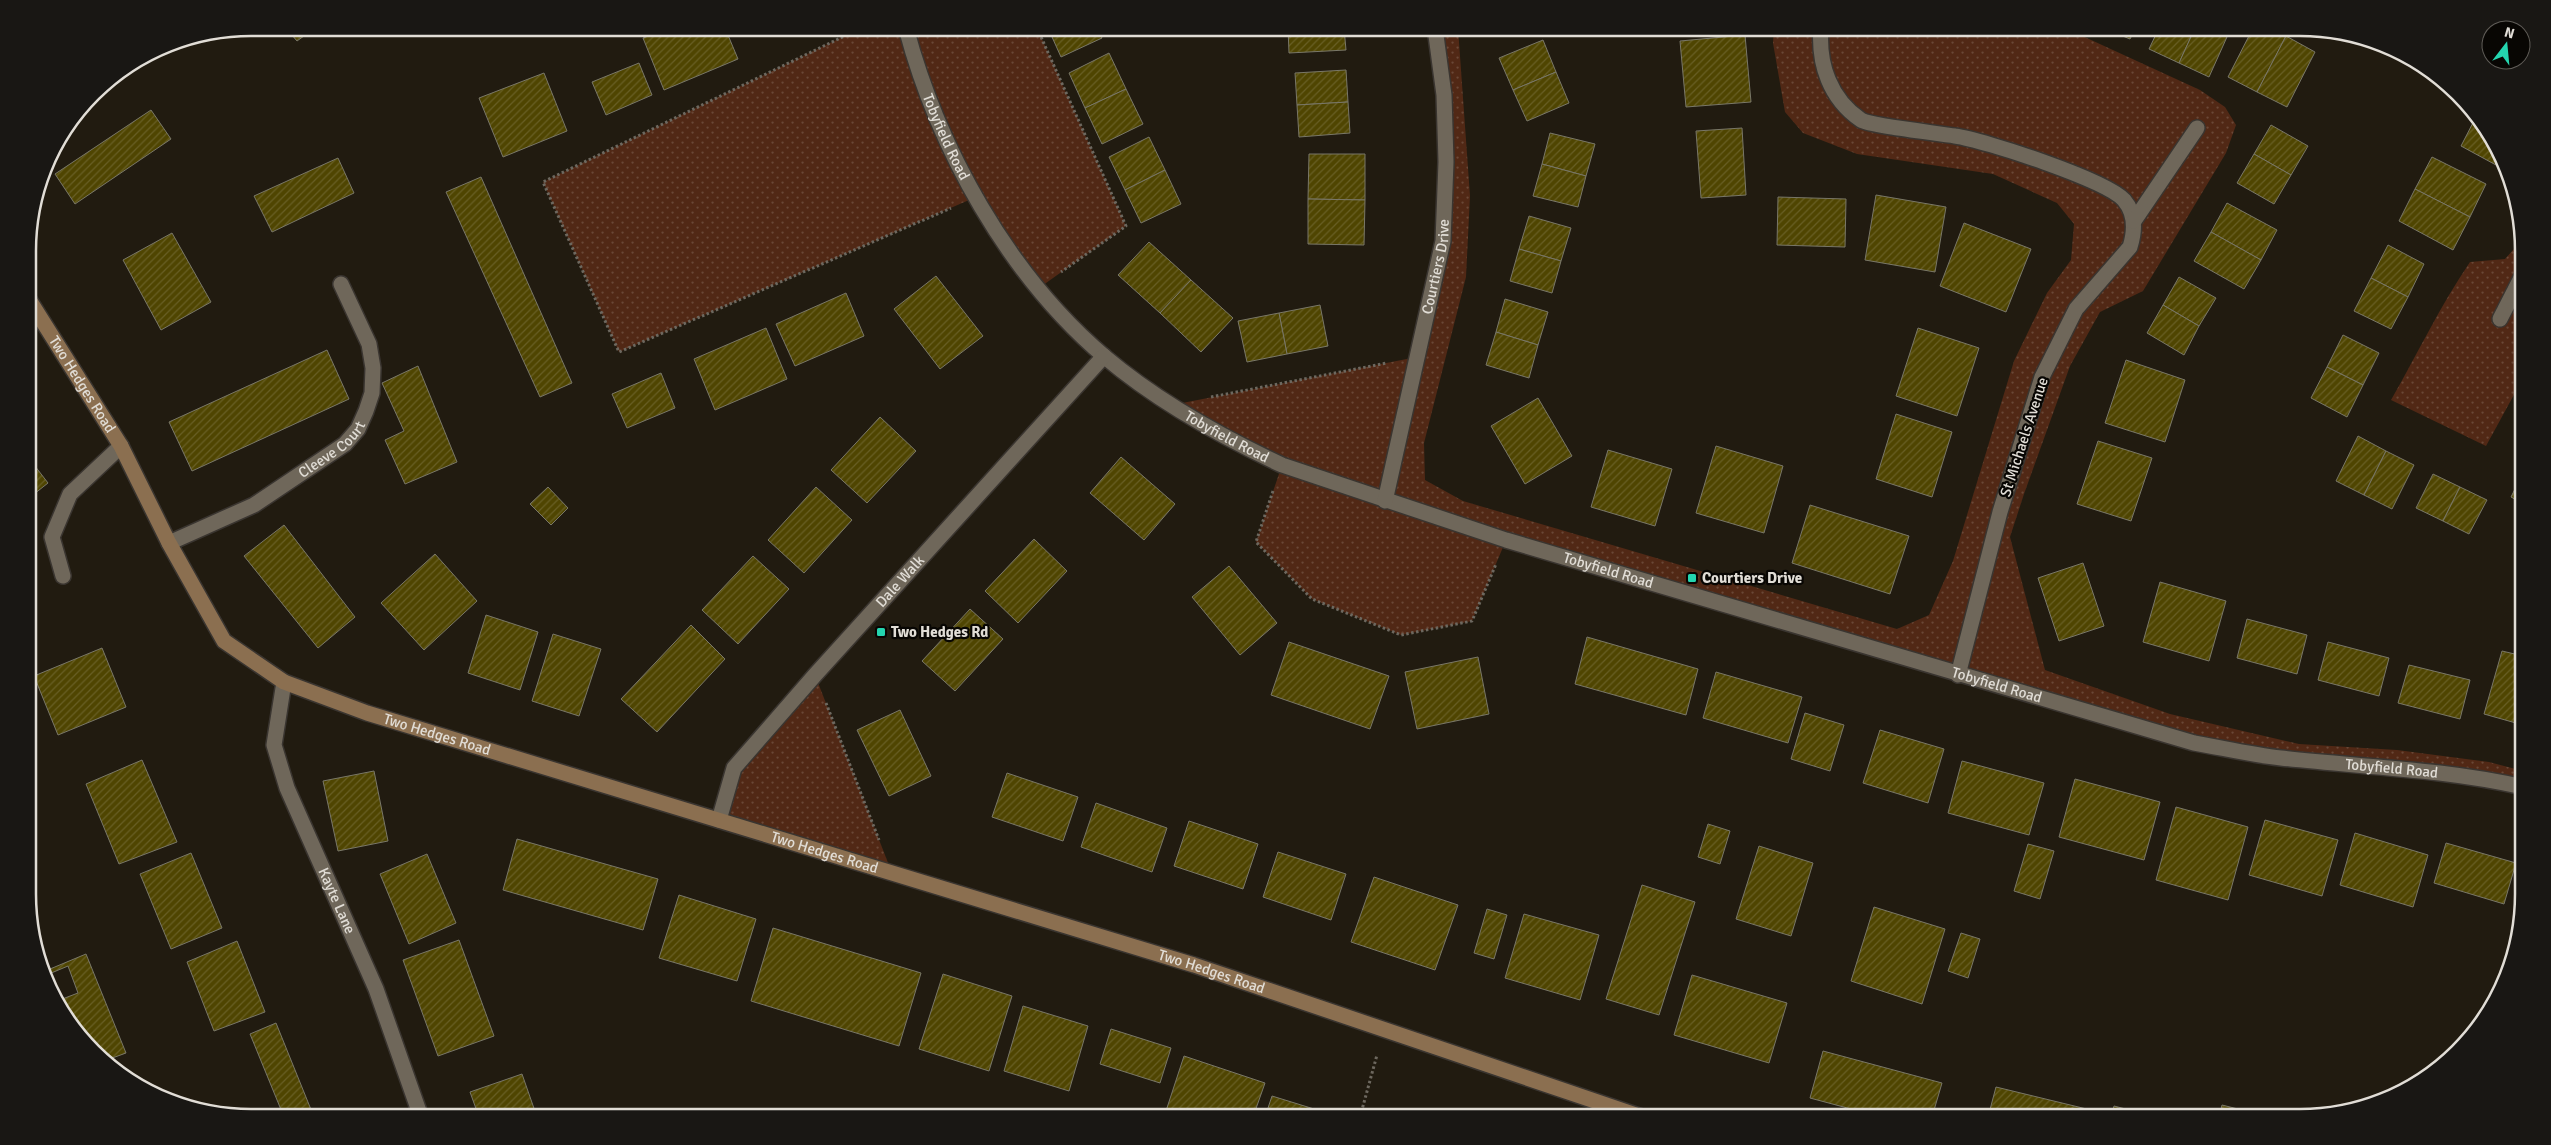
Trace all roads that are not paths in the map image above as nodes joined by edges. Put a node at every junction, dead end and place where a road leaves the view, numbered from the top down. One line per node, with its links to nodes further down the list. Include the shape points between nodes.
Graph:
1 (909, 36): 10 (street, Tobyfield Road, via 928,98 976,197 1039,288)
2 (1436, 36): 12 (street, Courtiers Drive, via 1444,95 1443,241)
3 (1820, 36): 5 (street, via 1824,68 1832,88 1844,107 1863,122 1958,136 2067,171 2116,193 2124,201)
4 (2197, 128): 5 (street, St Michaels Avenue)
5 (2134, 222): 15 (street, St Michaels Avenue, via 2130,247 2076,309 2042,377 2000,512)
6 (341, 284): 13 (street, Cleeve Court, via 369,344 373,368 372,392 358,429 345,444 254,505)
7 (2515, 290): 9 (street)
8 (36, 311): 11 (street, Two Hedges Road)
9 (2500, 319)
10 (1104, 356): 12 (street, Tobyfield Road, via 1172,405 1217,432 1282,465); 18 (street, Dale Walk, via 734,768)
11 (121, 446): 13 (street, Two Hedges Road); 14 (street, Two Hedges Road, via 70,494 52,537)
12 (1385, 501): 15 (street, Tobyfield Road)
13 (169, 543): 16 (street, Two Hedges Road, via 224,642)
14 (63, 576)
15 (1958, 675): 17 (street, Tobyfield Road, via 2194,743 2279,758 2367,765)
16 (284, 682): 18 (street, Two Hedges Road, via 367,713); 19 (street, Kayte Lane, via 274,745 284,779 376,989)
17 (2515, 785)
18 (719, 820): 20 (street, Two Hedges Road, via 1194,965)
19 (418, 1109)
20 (1618, 1109)

